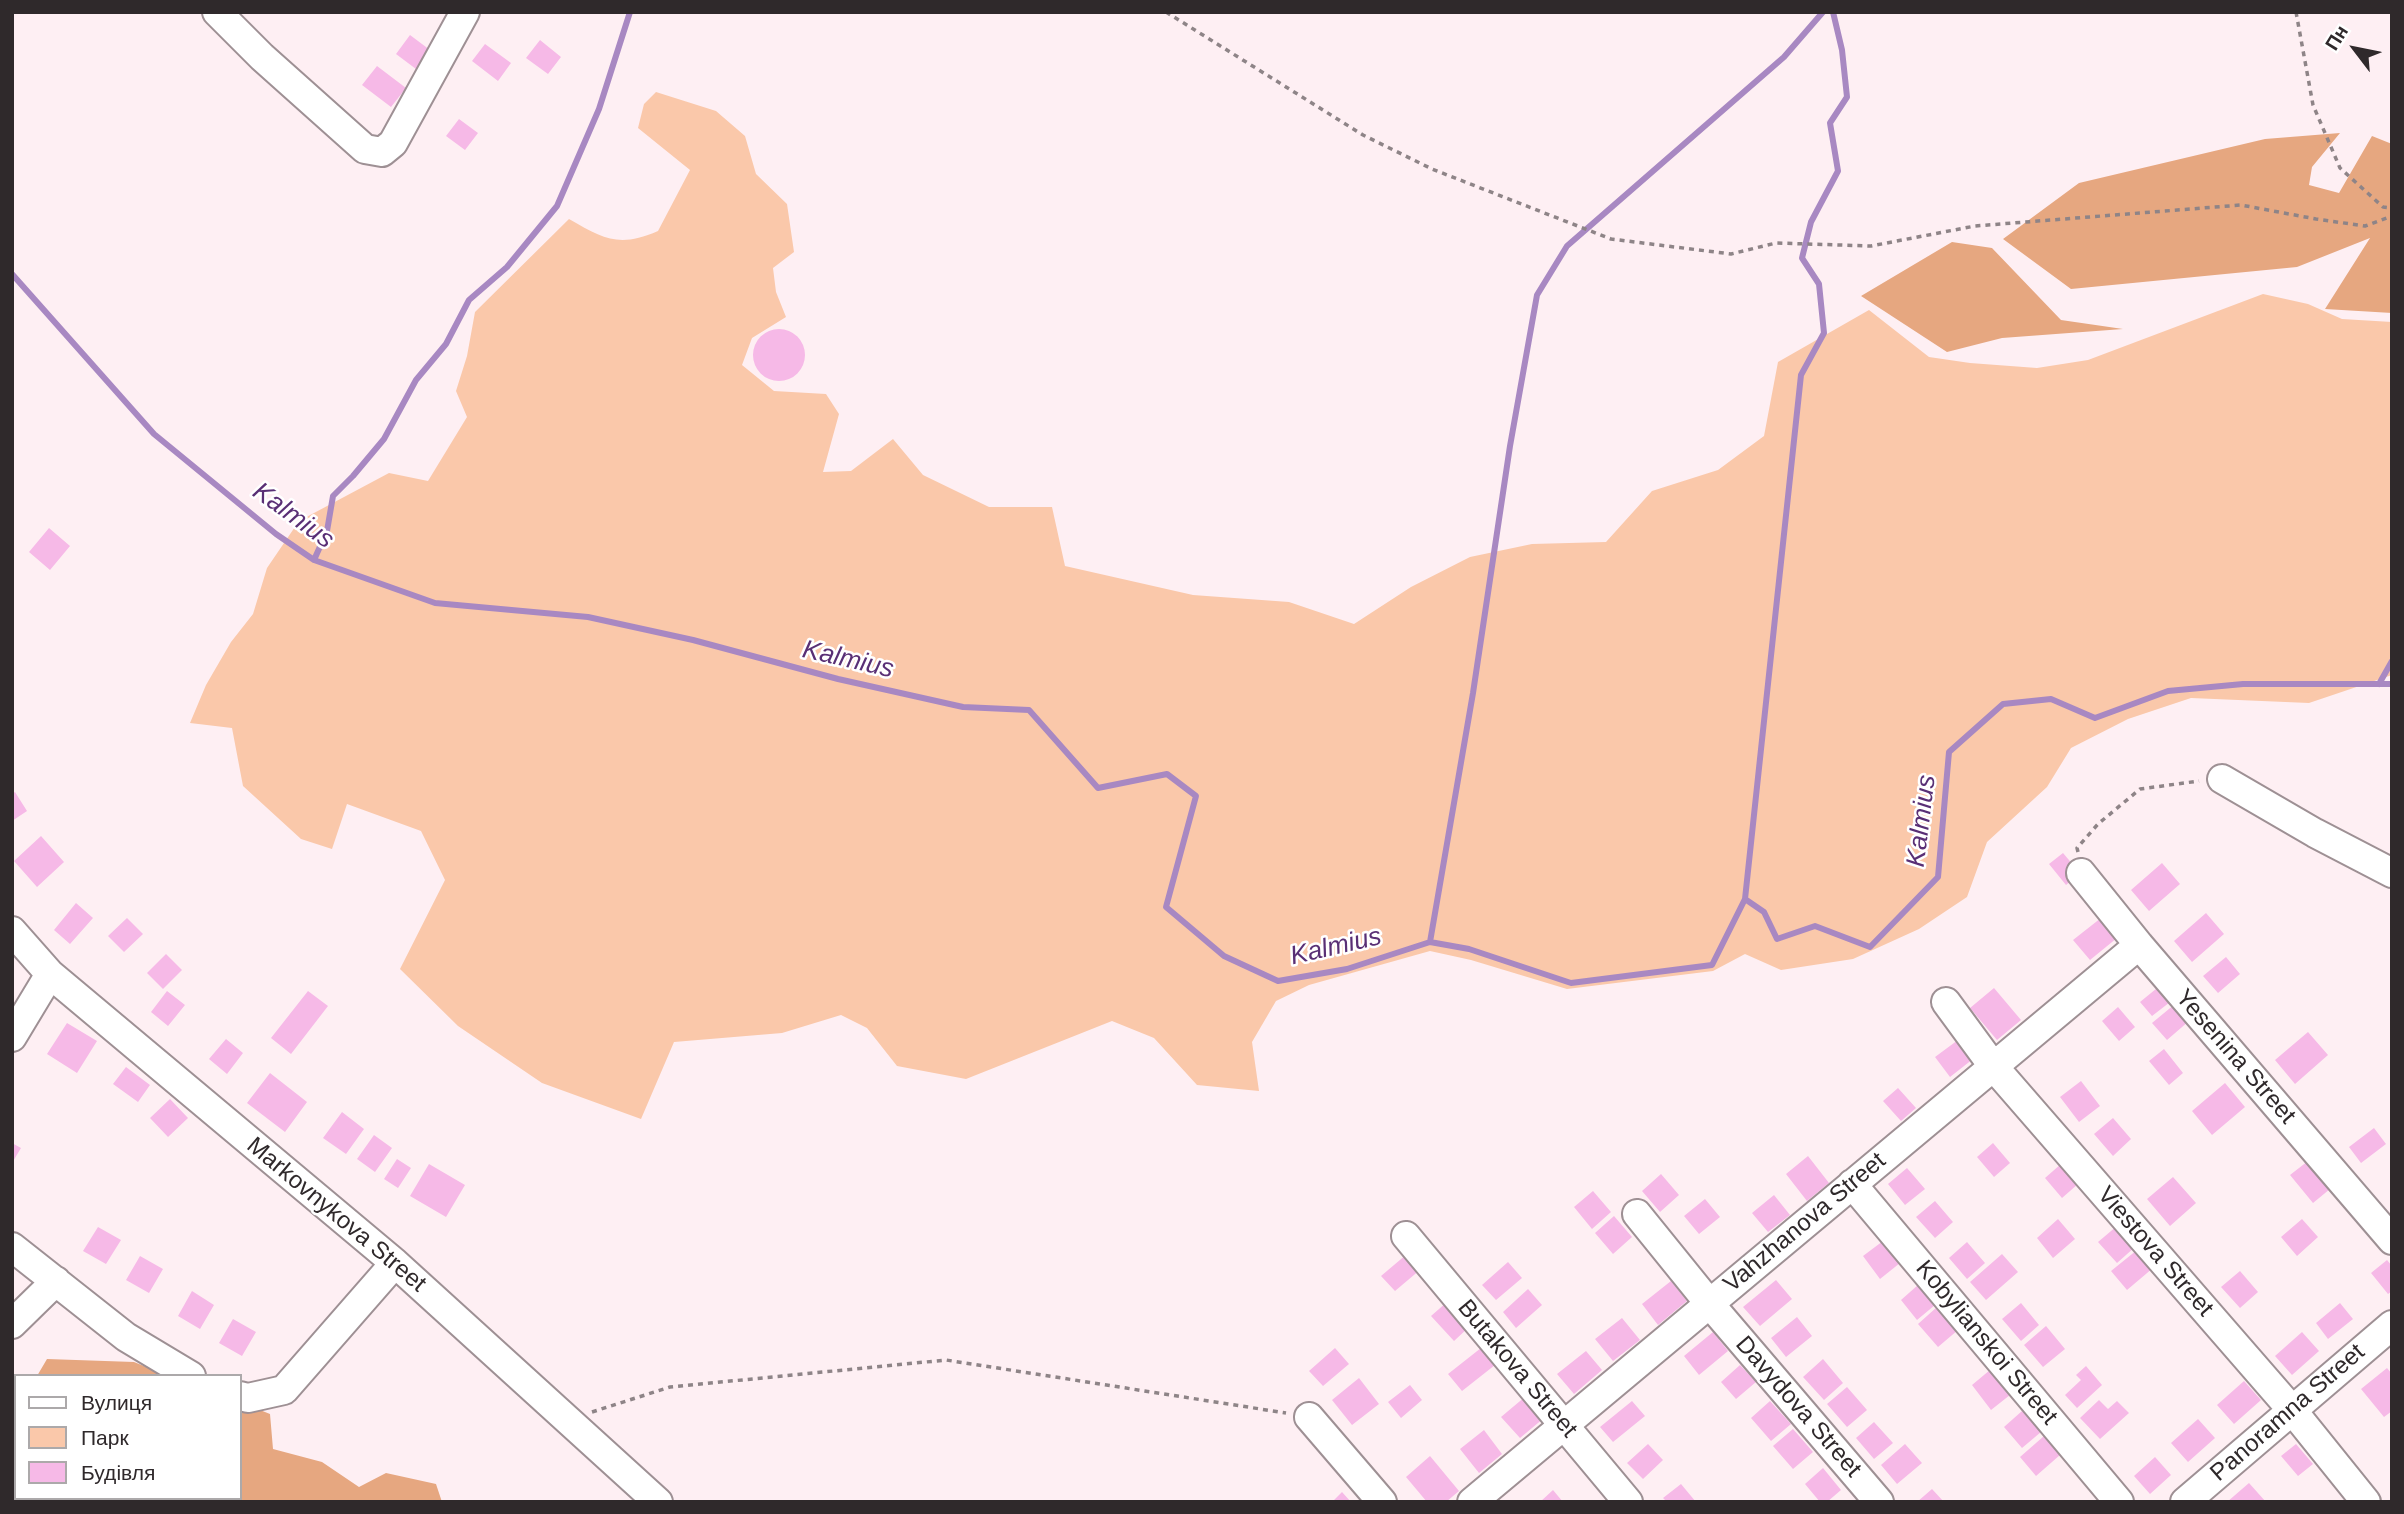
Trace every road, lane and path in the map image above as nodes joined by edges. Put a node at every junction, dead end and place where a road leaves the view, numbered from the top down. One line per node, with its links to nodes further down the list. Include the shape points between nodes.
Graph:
1 (217, 12): 2 (street, via 365,149 382,152 393,143)
2 (465, 12)
3 (1166, 12): 6 (path, via 1363,135 1432,169 1611,239 1731,254 1776,243 1871,246 1975,226 2241,205 2365,226)
4 (2296, 12): 5 (path, via 2313,105 2340,167 2382,207)
5 (2392, 208)
6 (2392, 216)
7 (2222, 779): 8 (path, via 2140,789 2077,848); 9 (street)
8 (2081, 873): 11 (street, Yesenina Street)
9 (2392, 873)
10 (12, 931): 12 (street, Markovnykova Street)
11 (2139, 945): 15 (street, Vahzhanova Street); 19 (street, Yesenina Street)
12 (50, 974): 14 (street); 21 (street, Markovnykova Street)
13 (1945, 1002): 15 (street, Viestova Street)
14 (12, 1037)
15 (1993, 1066): 16 (street, Vahzhanova Street); 28 (street, Viestova Street)
16 (1852, 1184): 23 (street, Vahzhanova Street); 37 (street, Kobylianskoi Street)
17 (1637, 1214): 23 (street, Davydova Street)
18 (1406, 1236): 31 (street, Butakova Street)
19 (2392, 1240)
20 (12, 1247): 22 (street)
21 (395, 1263): 27 (street, via 284,1390); 30 (street, Markovnykova Street)
22 (56, 1281): 24 (street); 26 (street, via 126,1337)
23 (1709, 1303): 31 (street, Vahzhanova Street); 36 (street, Davydova Street)
24 (12, 1324)
25 (2392, 1325): 28 (street, Panoramna Street)
26 (188, 1374)
27 (242, 1396)
28 (2292, 1410): 38 (street, Panoramna Street); 39 (street, Viestova Street)
29 (1309, 1417): 30 (path, via 946,1360 670,1387); 33 (street)
30 (567, 1420): 32 (street, Markovnykova Street)
31 (1564, 1426): 34 (street, Vahzhanova Street); 35 (street, Butakova Street)
32 (657, 1502)
33 (1382, 1502)
34 (1472, 1502)
35 (1628, 1502)
36 (1879, 1502)
37 (2119, 1502)
38 (2185, 1502)
39 (2366, 1502)

